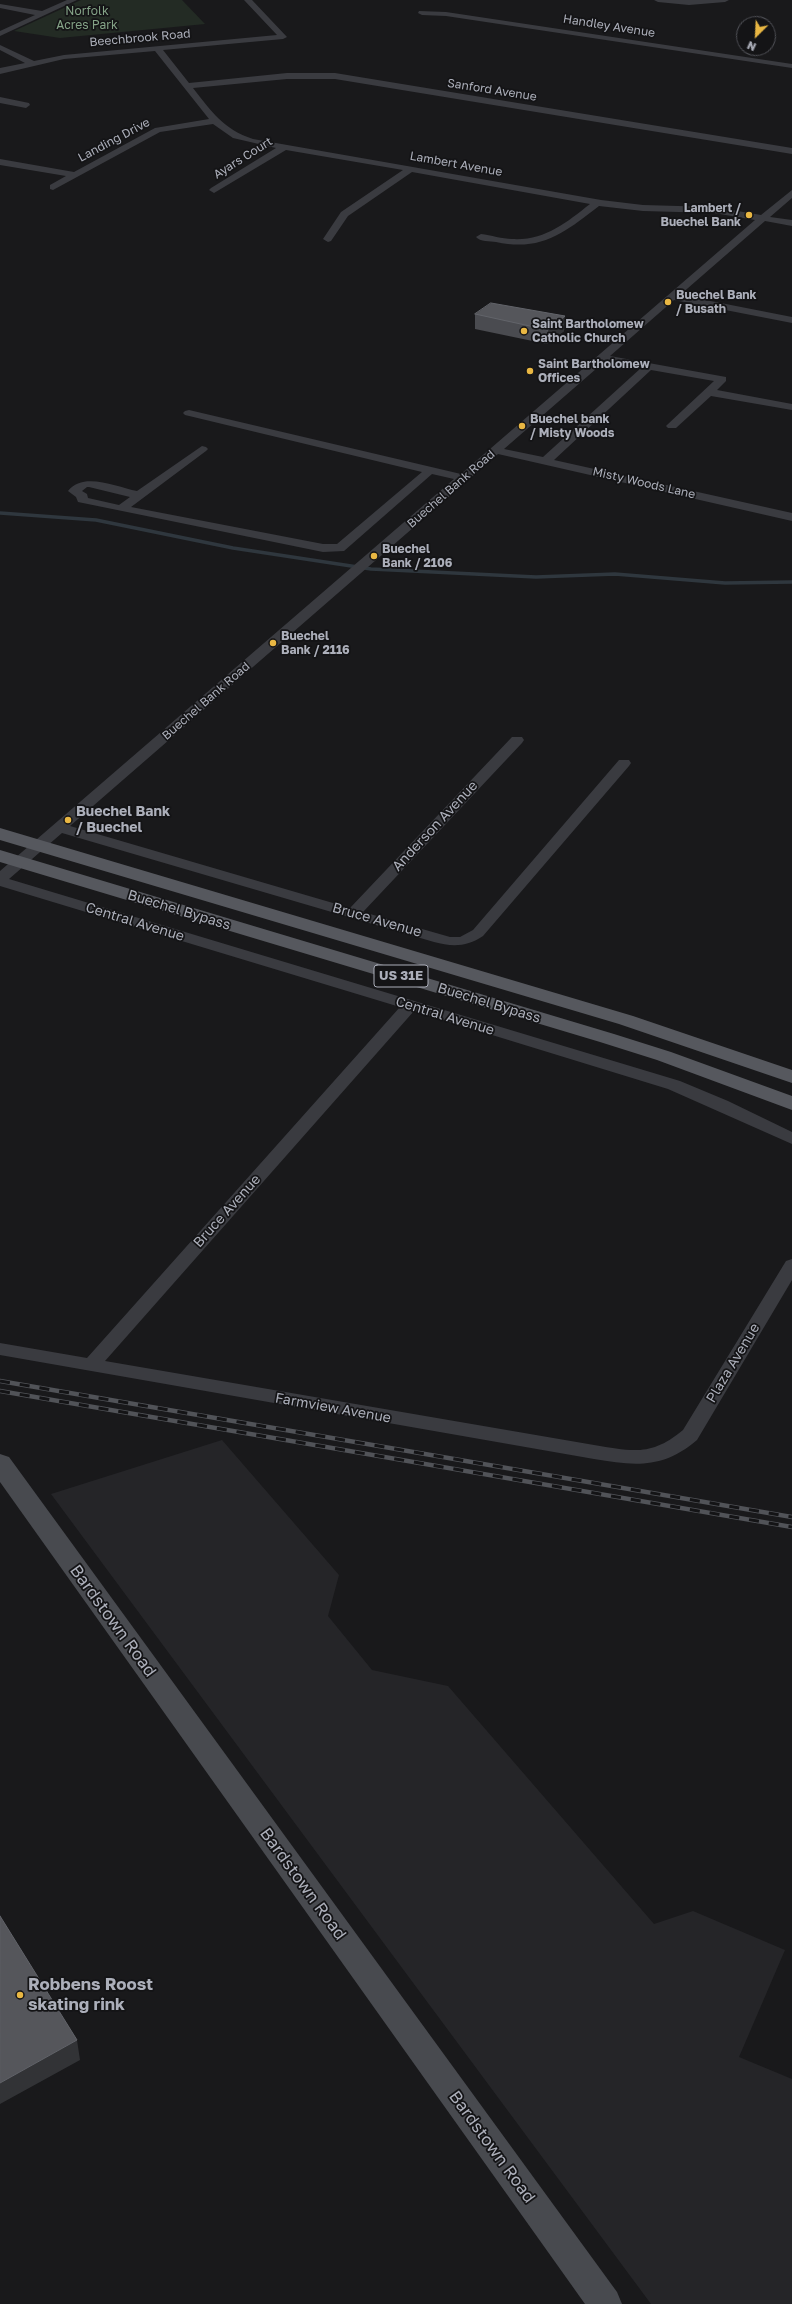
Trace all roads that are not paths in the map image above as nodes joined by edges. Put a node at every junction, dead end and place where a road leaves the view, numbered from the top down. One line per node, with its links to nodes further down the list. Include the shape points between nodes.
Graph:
1 (73, 0): 7 (street)
2 (248, 0): 10 (street, Beechbrook Road, via 283,37)
3 (658, 0): 4 (street, via 689,3)
4 (725, 0)
5 (0, 6): 7 (street)
6 (422, 13): 12 (street, Handley Avenue, via 446,14)
7 (43, 14): 8 (street)
8 (0, 34)
9 (0, 47): 11 (street)
10 (157, 48): 11 (street, Beechbrook Road); 14 (street, Lambert Avenue)
11 (32, 62): 13 (street, Beechbrook Road)
12 (792, 66)
13 (0, 71)
14 (187, 86): 17 (street, Lambert Avenue); 19 (street, Sanford Avenue, via 294,76 335,76)
15 (0, 100): 16 (street)
16 (26, 105)
17 (214, 121): 18 (street, Lambert Avenue, via 240,138); 22 (street, Landing Drive, via 158,130)
18 (284, 147): 21 (street, Lambert Avenue); 24 (street, Ayars Court)
19 (792, 151)
20 (0, 162): 22 (street)
21 (411, 169): 26 (street, Lambert Avenue); 30 (street, via 344,214)
22 (74, 175): 23 (street, Landing Drive)
23 (53, 187)
24 (214, 190)
25 (792, 193): 27 (street, Buechel Bank Road)
26 (598, 202): 27 (street, Lambert Avenue, via 643,208 714,210); 29 (street, via 559,232 544,240 512,242)
27 (764, 218): 28 (street, Lambert Avenue); 31 (street, Buechel Bank Road)
28 (792, 222)
29 (481, 237)
30 (328, 239)
31 (673, 297): 32 (street); 33 (street, Buechel Bank Road)
32 (792, 320)
33 (602, 358): 34 (street); 40 (street, Buechel Bank Road)
34 (649, 366): 35 (street, via 722,379); 41 (street)
35 (709, 392): 36 (street); 38 (street)
36 (792, 407)
37 (189, 413): 42 (street)
38 (672, 426)
39 (202, 449): 44 (street, via 163,480)
40 (495, 450): 41 (street, Misty Woods Lane); 43 (street, Buechel Bank Road)
41 (546, 461): 46 (street, Misty Woods Lane)
42 (430, 470): 43 (street); 45 (street, via 340,548 323,548)
43 (464, 478): 49 (street, Buechel Bank Road)
44 (138, 495): 45 (street); 45 (street, via 89,484 84,484 74,491 83,496 82,500)
45 (121, 509)
46 (792, 517)
47 (518, 740): 55 (street, Anderson Avenue)
48 (624, 763): 55 (street, Bruce Avenue, via 478,933 469,940 454,942)
49 (59, 827): 52 (street, Buechel Bank Road); 55 (street, Bruce Avenue)
50 (0, 834): 52 (main road, Buechel Bypass / US 31E)
51 (0, 849): 52 (main road)
52 (28, 854): 53 (main road, Buechel Bypass / US 31E); 54 (street, Buechel Bank Road); 57 (main road, Buechel Bypass / US 31E, via 626,1020); 58 (main road, Buechel Bypass / US 31E, via 607,1038)
53 (0, 856)
54 (0, 880): 56 (street, Central Avenue)
55 (353, 913)
56 (411, 1005): 59 (street, Central Avenue, via 674,1085); 62 (street, Bruce Avenue)
57 (792, 1077)
58 (792, 1103)
59 (792, 1139)
60 (792, 1265): 63 (street, Plaza Avenue, via 690,1435 677,1447)
61 (0, 1349): 62 (street, Farmview Avenue)
62 (92, 1365): 63 (street, Farmview Avenue, via 632,1458 655,1456)
63 (666, 1452)
64 (0, 1463): 65 (main road, Bardstown Road)
65 (605, 2304)

